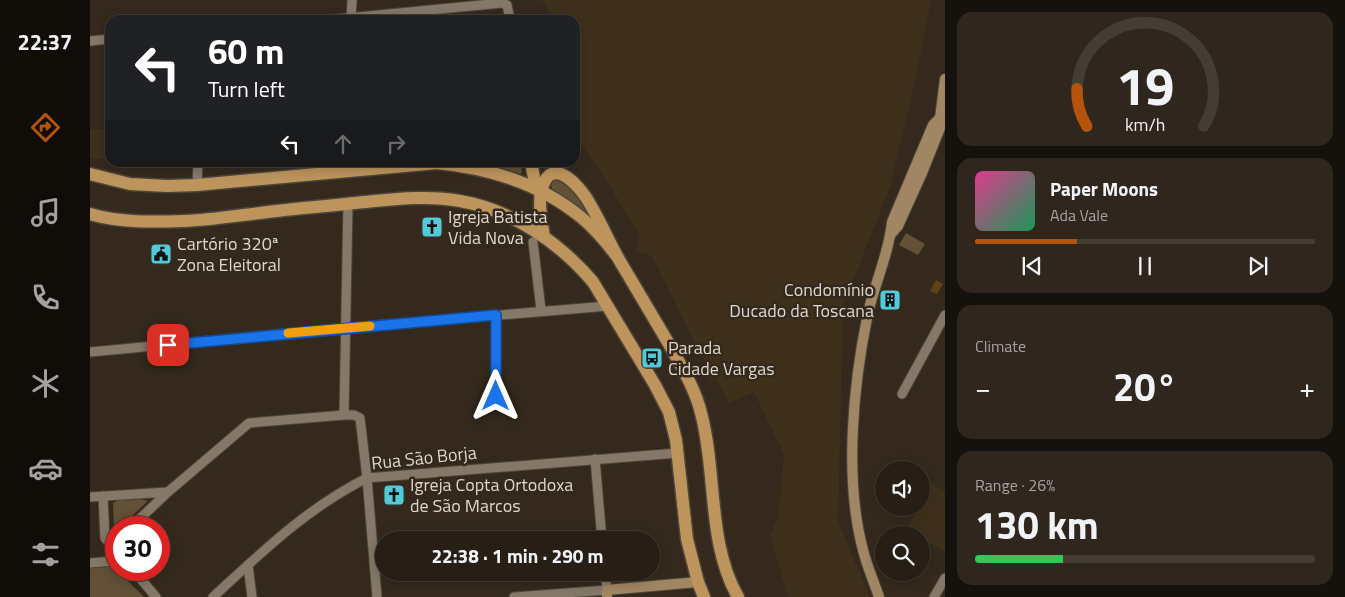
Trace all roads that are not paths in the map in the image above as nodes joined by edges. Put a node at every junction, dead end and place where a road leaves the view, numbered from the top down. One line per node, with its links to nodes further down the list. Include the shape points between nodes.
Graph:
1 (352, 0): 2 (street)
2 (351, 15)
3 (389, 15): 4 (street, via 502,3 509,8)
4 (510, 15)
5 (105, 40): 6 (street)
6 (90, 41)
7 (945, 79): 52 (street, via 940,118 934,125 898,226 890,236 859,355 853,438 854,491 863,550)
8 (198, 167): 13 (street)
9 (350, 167): 13 (main road)
10 (466, 167): 14 (main road, via 487,170)
11 (532, 167): 14 (main road)
12 (90, 174): 13 (main road, via 130,184)
13 (197, 185)
14 (538, 190): 17 (main road, via 541,211); 18 (main road, via 582,218); 18 (main road, via 553,174 564,174 570,178 595,211)
15 (348, 204): 16 (main road, via 212,220 160,222); 17 (main road, via 406,198 459,200 495,210 524,224); 23 (street)
16 (90, 214)
17 (539, 240): 19 (main road, via 583,270); 20 (street)
18 (616, 255): 51 (main road, via 698,400 721,556 729,582)
19 (608, 306): 20 (street); 28 (main road, via 669,412)
20 (541, 310): 21 (street)
21 (496, 315): 23 (street); 26 (street)
22 (945, 315): 25 (street)
23 (345, 328): 24 (street); 27 (street)
24 (90, 352)
25 (902, 394)
26 (496, 396)
27 (344, 415): 30 (street, via 360,418); 31 (street, via 249,423)
28 (678, 453): 29 (street, Rua São Borja); 43 (main road, via 687,539)
29 (595, 459): 30 (street, Rua São Borja); 36 (street)
30 (367, 478): 39 (street, Rua São Borja, via 316,508); 48 (street)
31 (168, 492): 32 (street); 34 (street)
32 (102, 496): 33 (street); 35 (street)
33 (90, 497)
34 (143, 516)
35 (105, 528)
36 (601, 531)
37 (105, 562): 38 (street)
38 (90, 563)
39 (248, 565): 46 (street, Rua São Borja); 47 (street)
40 (945, 578): 53 (street)
41 (143, 581): 45 (street)
42 (606, 581): 44 (street)
43 (698, 582): 44 (street); 50 (main road)
44 (607, 594): 49 (street)
45 (156, 597)
46 (213, 597)
47 (252, 597)
48 (377, 597)
49 (514, 597)
50 (704, 597)
51 (738, 597)
52 (880, 597)
53 (934, 597)

